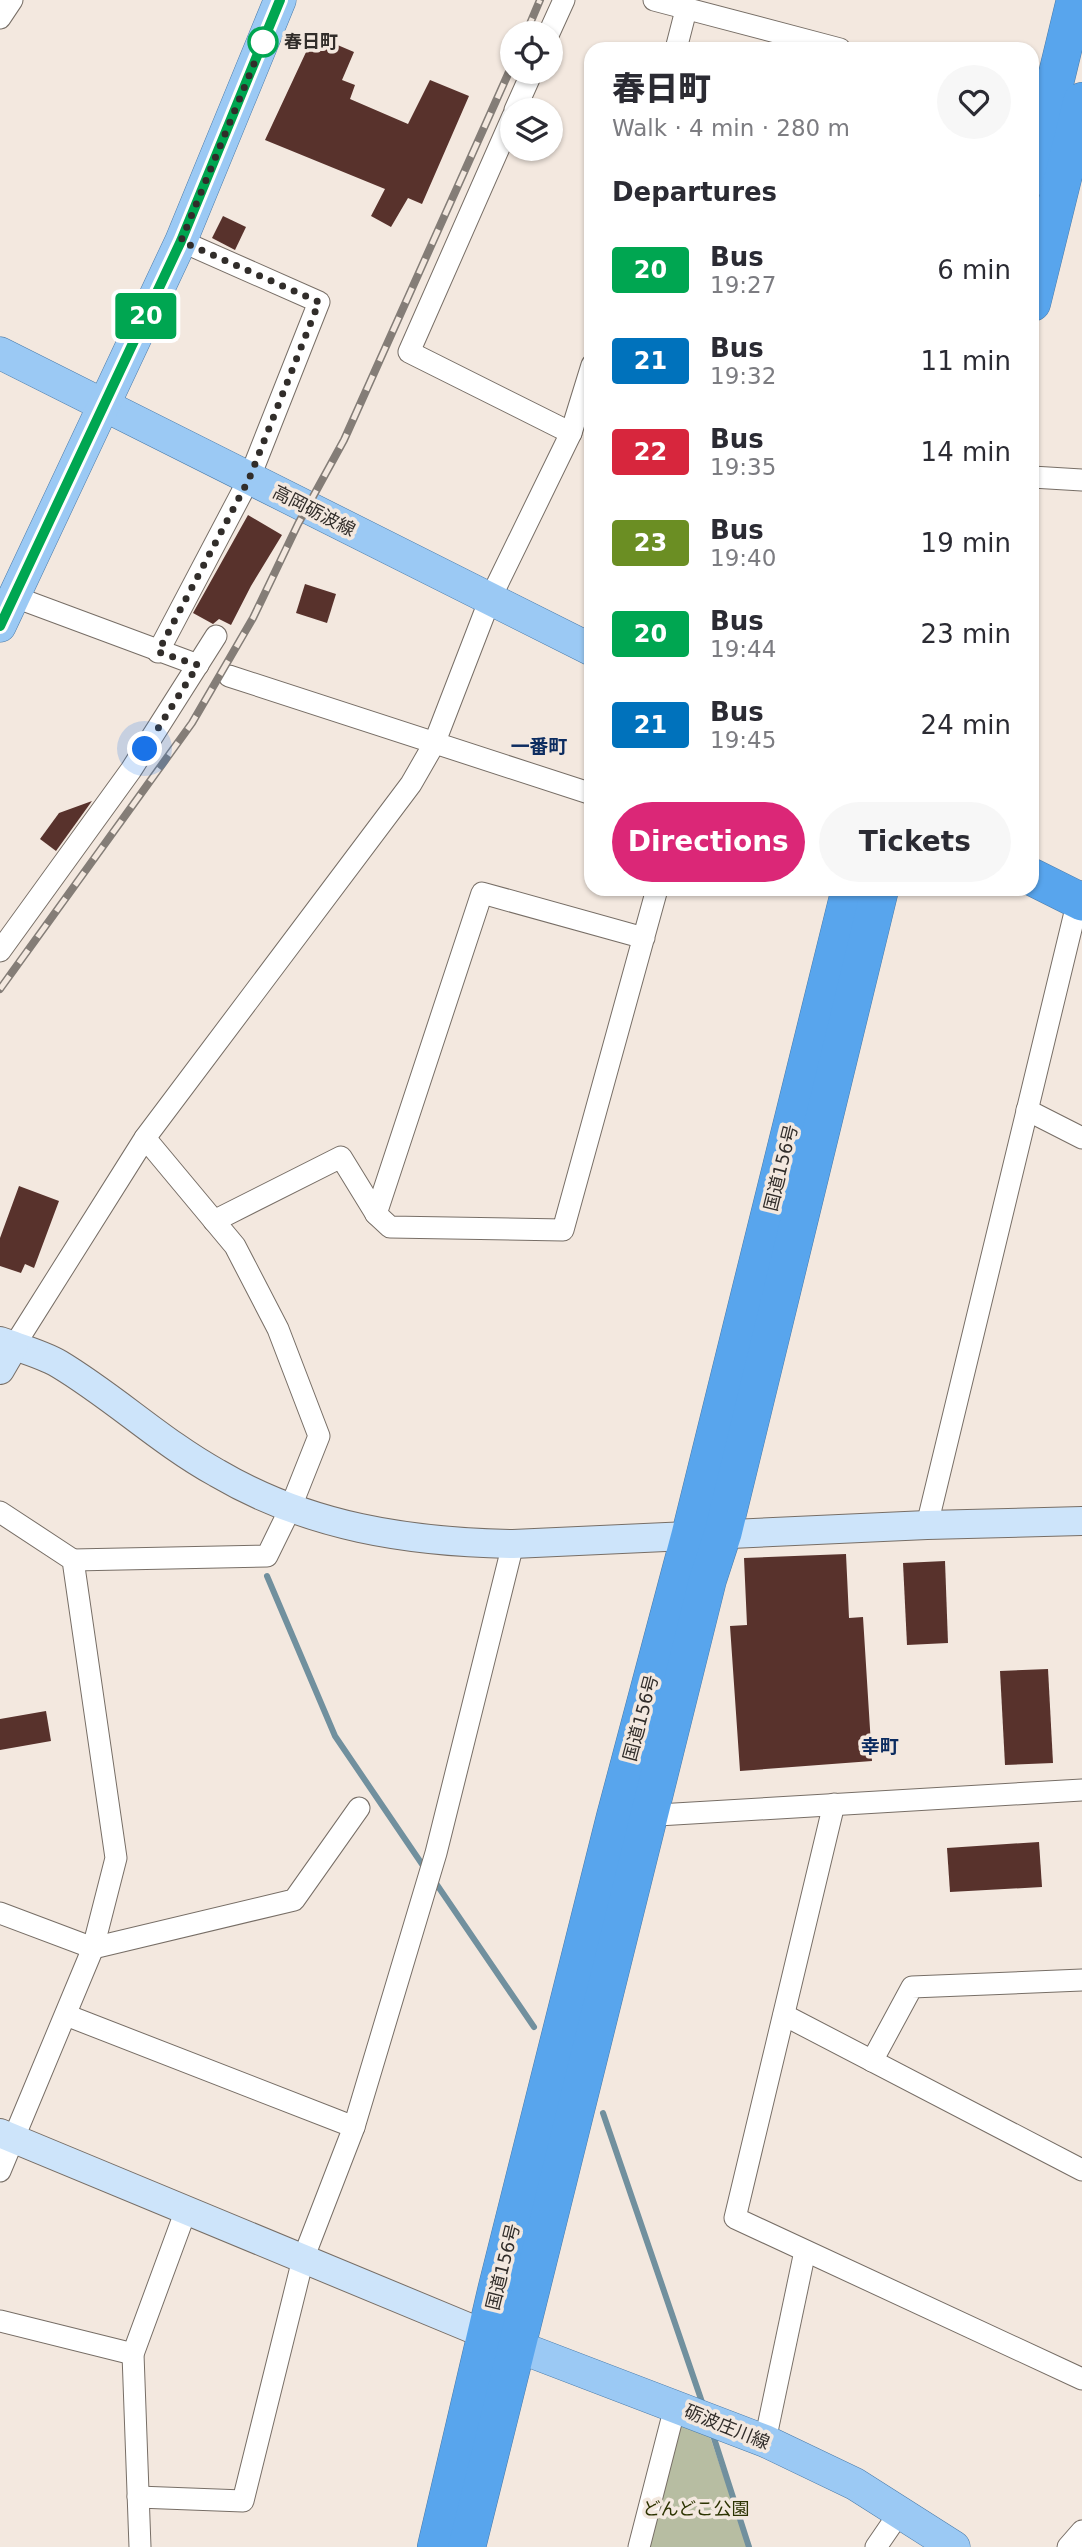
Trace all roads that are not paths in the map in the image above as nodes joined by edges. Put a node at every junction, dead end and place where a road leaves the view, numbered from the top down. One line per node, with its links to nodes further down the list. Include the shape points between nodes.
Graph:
1 (12, 0): 7 (street)
2 (280, 0): 14 (main road)
3 (564, 0): 8 (street)
4 (654, 0): 6 (street)
5 (1075, 0): 11 (highway)
6 (686, 9): 9 (street); 10 (street)
7 (0, 18)
8 (554, 21)
9 (678, 42)
10 (813, 42)
11 (1055, 104): 13 (highway); 15 (highway)
12 (500, 146): 19 (street, via 409,352)
13 (1039, 155)
14 (181, 241): 18 (main road); 21 (street, via 319,302)
15 (1039, 242)
16 (0, 353): 18 (main road, 高岡砺波線)
17 (584, 391): 19 (street)
18 (105, 405): 21 (main road, 高岡砺波線); 23 (main road)
19 (571, 433): 24 (street)
20 (1039, 477): 22 (street)
21 (249, 479): 24 (main road, 高岡砺波線); 28 (street)
22 (1082, 480)
23 (15, 597): 25 (main road); 28 (street)
24 (490, 600): 27 (main road, 高岡砺波線); 31 (street)
25 (0, 626)
26 (216, 636): 29 (street)
27 (584, 646)
28 (158, 652): 29 (street)
29 (198, 665): 39 (street, via 131,770)
30 (229, 676): 31 (street)
31 (434, 744): 32 (street); 41 (street, via 411,784)
32 (584, 791)
33 (1039, 880): 37 (highway)
34 (655, 896): 38 (street)
35 (848, 896): 50 (highway, 国道156号)
36 (878, 896): 50 (highway, 国道156号)
37 (1081, 898): 40 (street)
38 (644, 937): 43 (street, via 563,1230 390,1227); 43 (street, via 482,893)
39 (0, 951)
40 (1027, 1110): 42 (street); 49 (street)
41 (145, 1138): 44 (street); 45 (street)
42 (1082, 1138)
43 (376, 1214): 44 (street, via 341,1157)
44 (214, 1221): 46 (street, via 235,1246 278,1329 319,1436)
45 (5, 1352): 46 (street, via 58,1364 216,1473)
46 (290, 1509): 51 (street, via 389,1534); 52 (street, via 267,1556)
47 (0, 1512): 52 (street)
48 (1082, 1521): 49 (street)
49 (927, 1525): 50 (street)
50 (706, 1534): 51 (street); 56 (highway, 国道156号, via 708,1579); 57 (highway, 国道156号)
51 (513, 1544): 64 (street, via 436,1853)
52 (73, 1560): 59 (street, via 116,1858)
53 (1082, 1790): 54 (street)
54 (834, 1804): 56 (street); 62 (street)
55 (359, 1808): 59 (street, via 294,1900)
56 (651, 1815): 57 (street); 72 (highway, 国道156号)
57 (615, 1817): 72 (highway, 国道156号)
58 (0, 1913): 59 (street)
59 (93, 1948): 61 (street)
60 (1082, 1980): 63 (street, via 912,1987)
61 (66, 2015): 64 (street); 65 (street)
62 (783, 2015): 63 (street); 69 (street, via 735,2218)
63 (872, 2061): 66 (street)
64 (354, 2127): 70 (street)
65 (8, 2136): 67 (street); 68 (street)
66 (1082, 2169)
67 (0, 2171)
68 (186, 2210): 70 (street); 73 (street)
69 (805, 2250): 74 (street); 76 (street)
70 (303, 2259): 72 (street); 77 (street, via 243,2501)
71 (0, 2321): 73 (street)
72 (502, 2340): 75 (main road, 砺波庄川線); 81 (highway, 国道156号); 82 (highway, 国道156号)
73 (132, 2354): 77 (street)
74 (1082, 2379)
75 (675, 2407): 76 (main road, 砺波庄川線); 83 (street)
76 (765, 2441): 78 (main road, 砺波庄川線, via 855,2484)
77 (138, 2497): 80 (street)
78 (900, 2512): 84 (street); 85 (main road, 砺波庄川線)
79 (1082, 2531): 86 (street)
80 (140, 2547)
81 (436, 2547)
82 (467, 2547)
83 (639, 2547)
84 (876, 2547)
85 (954, 2547)
86 (1068, 2547)

